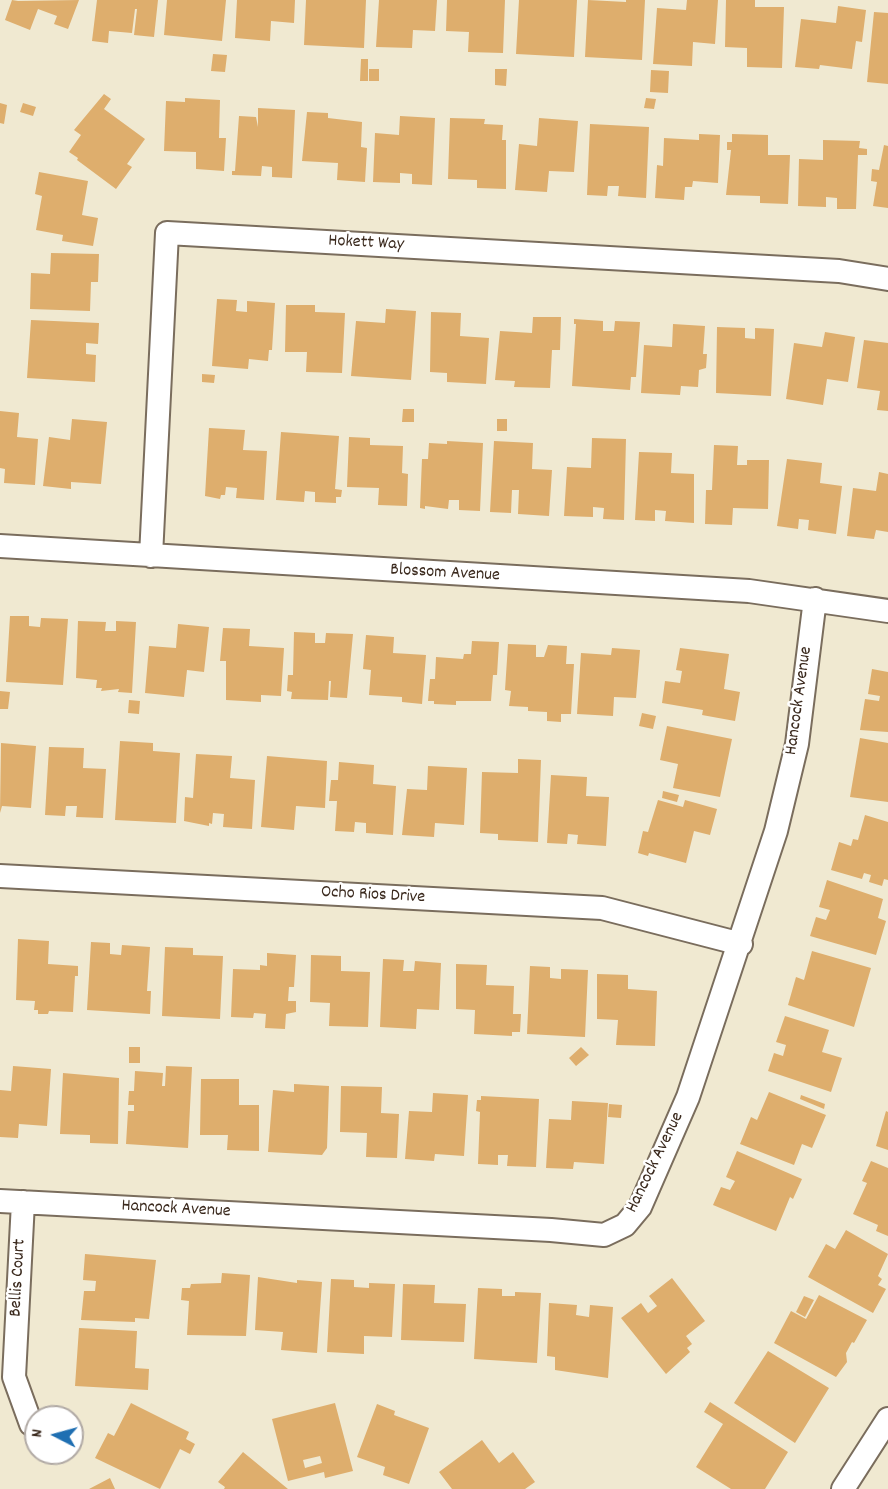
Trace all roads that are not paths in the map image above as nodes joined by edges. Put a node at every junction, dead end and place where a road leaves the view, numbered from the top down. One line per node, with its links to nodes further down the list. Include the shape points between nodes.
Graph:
1 (888, 279): 3 (street, Hokett Way, via 839,271 167,233)
2 (0, 546): 3 (street, Blossom Avenue)
3 (151, 556): 4 (street, Blossom Avenue)
4 (814, 598): 5 (street, Blossom Avenue); 7 (street, Hancock Avenue, via 796,744 776,831)
5 (888, 611)
6 (0, 876): 7 (street, Ocho Rios Drive, via 602,908)
7 (741, 944): 9 (street, Hancock Avenue, via 688,1097 640,1207 625,1225 604,1235)
8 (0, 1201): 9 (street, Hancock Avenue)
9 (23, 1202): 10 (street, Bellis Court, via 14,1377)
10 (24, 1405)
11 (888, 1419): 12 (street)
12 (843, 1489)

